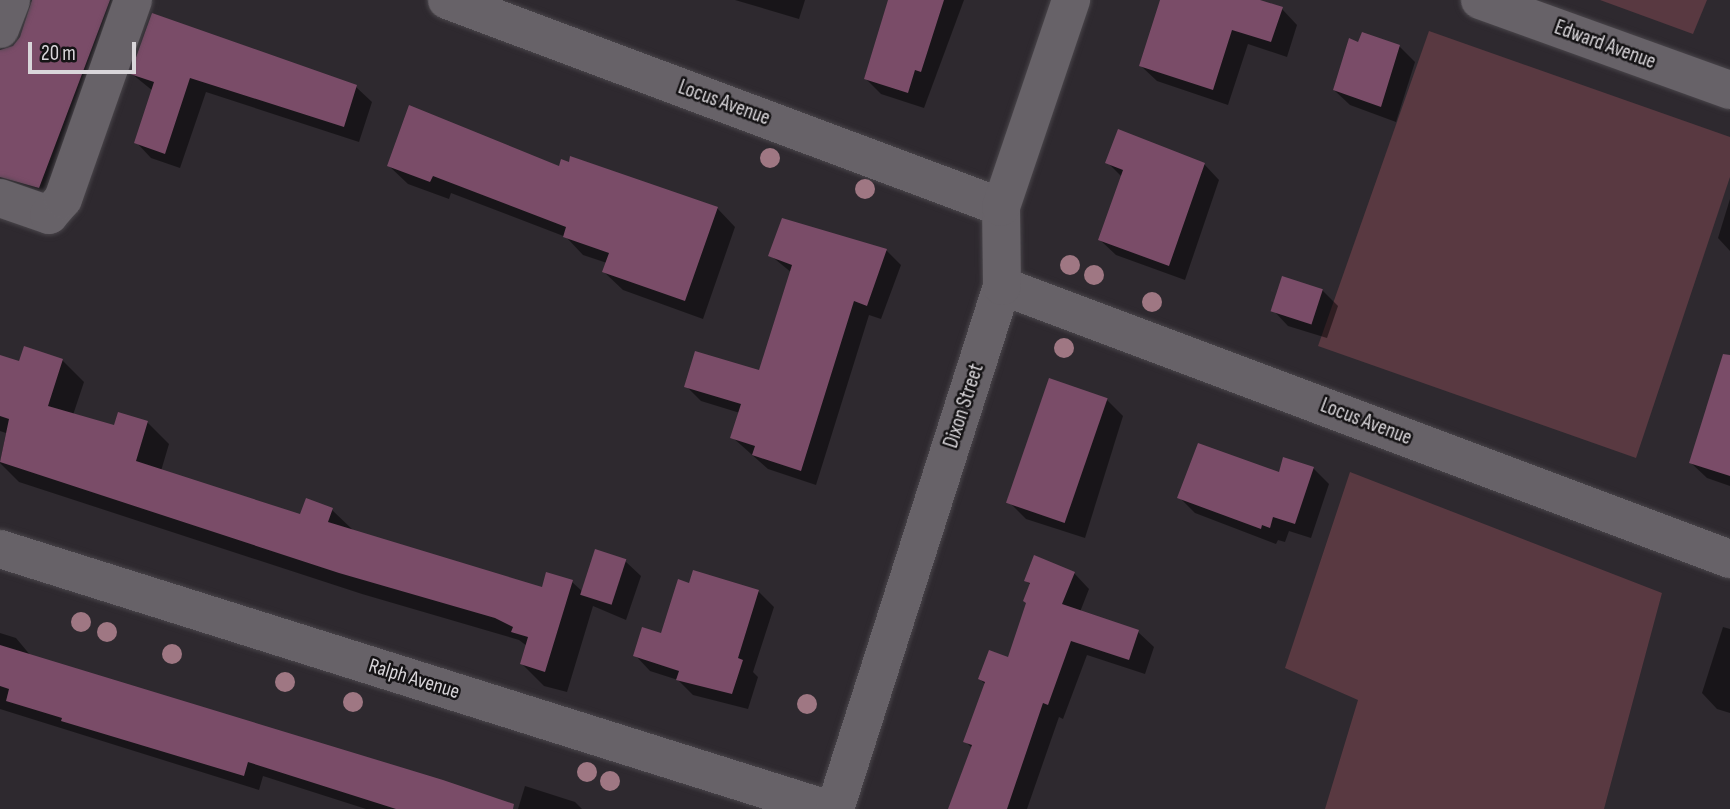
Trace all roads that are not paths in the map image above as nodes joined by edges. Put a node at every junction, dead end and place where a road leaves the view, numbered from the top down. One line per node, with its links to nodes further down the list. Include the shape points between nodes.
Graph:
1 (133, 0): 6 (street, via 63,199 49,215)
2 (447, 0): 7 (street, Locus Avenue)
3 (1072, 0): 7 (street, Dixon Street)
4 (1480, 0): 5 (street, Edward Avenue)
5 (1730, 90)
6 (0, 198)
7 (1001, 207): 8 (street, Dixon Street)
8 (1002, 286): 10 (street, Locus Avenue); 12 (street, Dixon Street)
9 (0, 549): 11 (street, Ralph Avenue)
10 (1730, 559)
11 (827, 809)
12 (835, 809)

